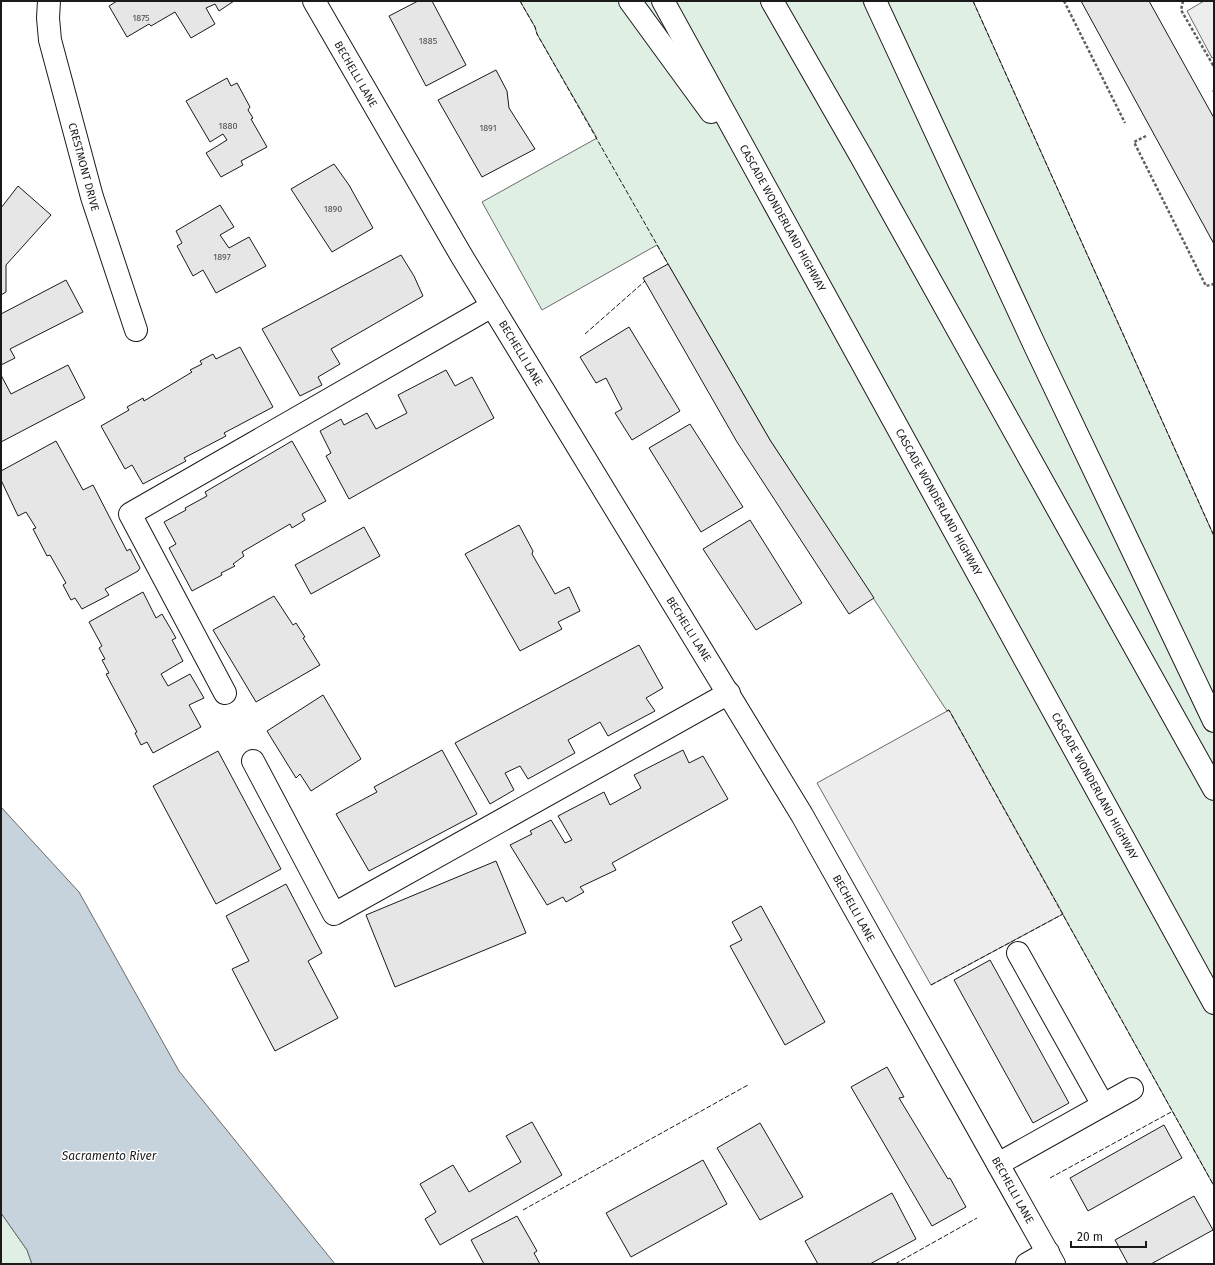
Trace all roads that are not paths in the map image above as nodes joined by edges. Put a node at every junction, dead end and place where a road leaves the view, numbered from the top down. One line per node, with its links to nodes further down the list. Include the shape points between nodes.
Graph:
1 (50, 1): 9 (main road, CRESTMONT DRIVE, via 50,40 92,197)
2 (314, 1): 8 (main road, BECHELLI LANE)
3 (630, 1): 7 (main road)
4 (663, 1): 7 (main road, CASCADE WONDERLAND HIGHWAY)
5 (772, 1): 14 (main road)
6 (875, 1): 12 (main road, via 1035,346)
7 (765, 186): 16 (main road, CASCADE WONDERLAND HIGHWAY)
8 (492, 306): 10 (main road, BECHELLI LANE); 11 (main road, via 130,514)
9 (136, 330)
10 (729, 693): 13 (main road, via 334,914); 19 (main road, BECHELLI LANE, via 802,814)
11 (225, 694)
12 (1214, 721)
13 (253, 761)
14 (1214, 789)
15 (1018, 953): 18 (main road)
16 (1214, 1002)
17 (1132, 1088): 18 (main road)
18 (1103, 1105): 19 (main road)
19 (998, 1164): 20 (main road, BECHELLI LANE)
20 (1051, 1258): 21 (main road)
21 (1027, 1264)

